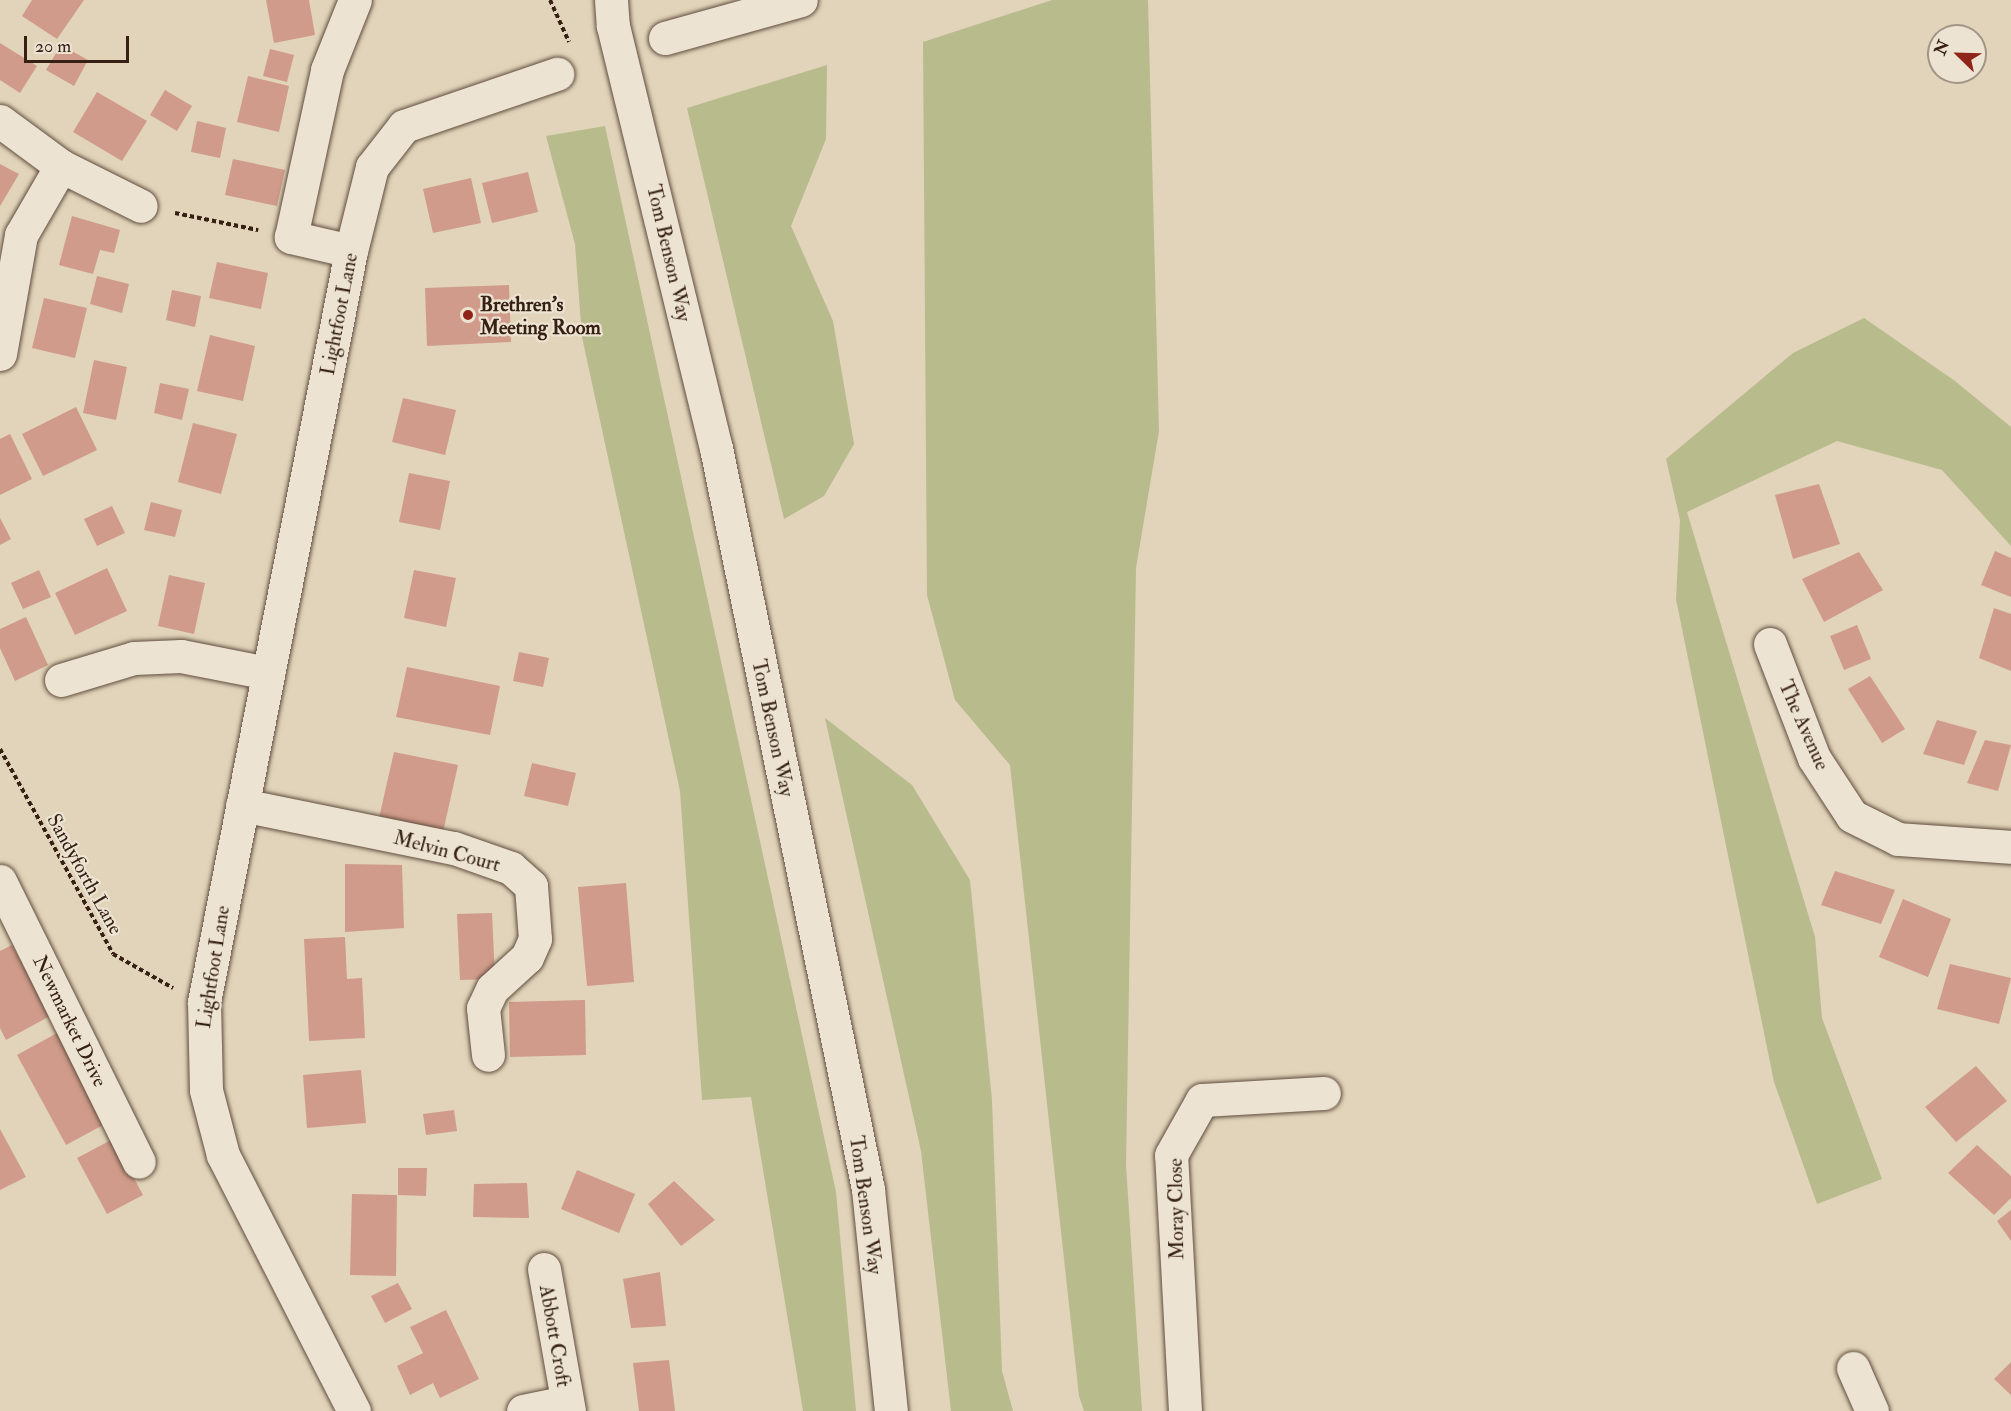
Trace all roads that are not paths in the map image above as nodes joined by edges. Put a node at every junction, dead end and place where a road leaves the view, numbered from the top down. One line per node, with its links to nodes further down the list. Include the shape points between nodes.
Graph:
1 (355, 0): 10 (street, via 327,70 291,237)
2 (592, 0): 4 (street)
3 (801, 0): 5 (street)
4 (615, 26): 26 (street, Tom Benson Way, via 716,448 868,1189)
5 (665, 38)
6 (564, 60): 10 (street, Lightfoot Lane, via 404,126 372,167)
7 (0, 122): 8 (street)
8 (61, 166): 9 (street); 11 (street, via 21,235)
9 (141, 206)
10 (351, 251): 13 (street, Lightfoot Lane)
11 (0, 354)
12 (1770, 644): 16 (street, The Avenue, via 1814,758 1851,816 1898,839)
13 (268, 673): 14 (street, via 181,656 134,658); 15 (street, Lightfoot Lane)
14 (61, 680)
15 (242, 805): 18 (street, Melvin Court, via 454,848 511,868 531,886 535,939 527,957 492,989 483,1008); 24 (street, Lightfoot Lane, via 204,1002 206,1090 223,1155)
16 (2011, 847)
17 (0, 881): 20 (street, Newmarket Drive)
18 (488, 1055)
19 (1324, 1093): 27 (street, Moray Close, via 1202,1100 1171,1155)
20 (139, 1162)
21 (544, 1269): 23 (street, Abbott Croft)
22 (1853, 1368): 28 (street)
23 (568, 1406): 25 (street, Abbott Croft)
24 (354, 1411)
25 (523, 1411)
26 (891, 1411)
27 (1185, 1411)
28 (1872, 1411)

